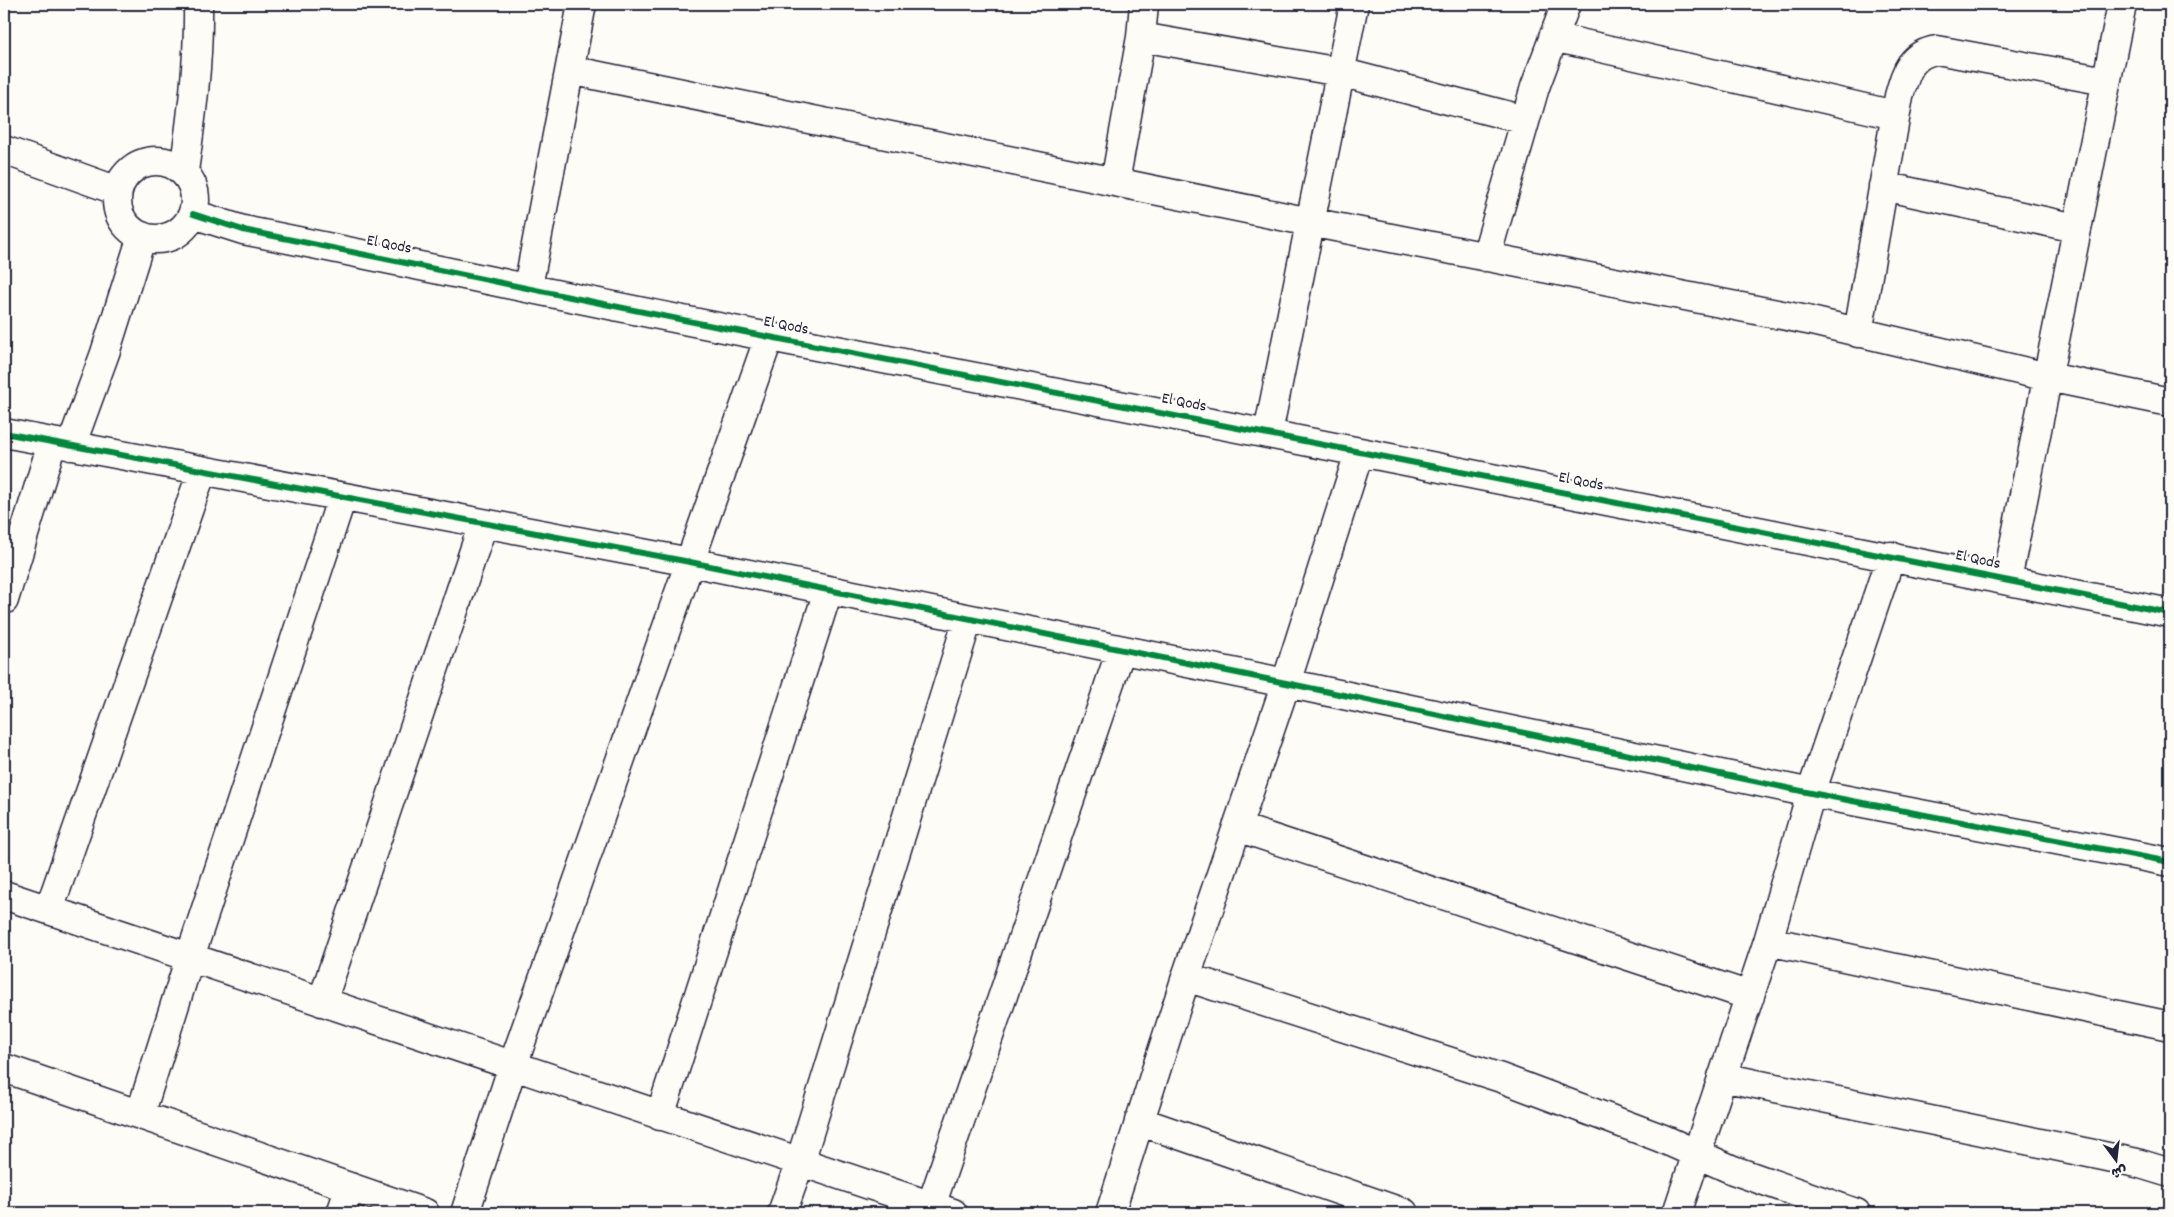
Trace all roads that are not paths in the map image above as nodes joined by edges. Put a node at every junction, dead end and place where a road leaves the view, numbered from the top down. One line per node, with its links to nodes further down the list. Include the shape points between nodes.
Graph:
1 (198, 4): 15 (street, via 195,95)
2 (582, 4): 9 (street)
3 (1144, 4): 7 (street)
4 (1354, 4): 10 (street)
5 (1566, 4): 8 (street)
6 (2122, 4): 11 (street)
7 (1141, 37): 10 (street); 16 (street)
8 (1553, 37): 12 (street); 13 (street)
9 (570, 70): 16 (street); 24 (street)
10 (1340, 72): 13 (street); 20 (street)
11 (2106, 81): 12 (street, via 1937,50 1925,52 1908,68); 21 (street)
12 (1895, 115): 17 (street)
13 (1525, 120): 23 (street)
14 (4, 150): 18 (street)
15 (184, 172): 18 (street, via 159,160 145,162 132,169); 19 (street, via 192,184)
16 (1115, 182): 20 (street)
17 (1883, 186): 21 (street); 25 (street)
18 (118, 191): 22 (street, via 122,218 130,229)
19 (193, 214): 22 (street, via 172,236 157,239); 24 (street, El Qods, via 243,230)
20 (1310, 222): 23 (street); 30 (street)
21 (2076, 228): 27 (street)
22 (142, 236): 31 (street, via 105,353)
23 (1486, 257): 25 (street)
24 (528, 287): 26 (street, El Qods)
25 (1858, 333): 27 (street)
26 (769, 337): 30 (street, El Qods); 37 (street)
27 (2048, 377): 28 (street); 38 (street)
28 (2170, 402)
29 (4, 433): 31 (street)
30 (1268, 433): 32 (street, El Qods)
31 (62, 445): 33 (street); 40 (street)
32 (1359, 453): 36 (street, El Qods); 44 (street)
33 (202, 471): 34 (street); 49 (street)
34 (342, 497): 35 (street); 51 (street)
35 (483, 524): 37 (street); 54 (street)
36 (1891, 556): 38 (street, El Qods); 45 (street)
37 (690, 562): 39 (street); 56 (street)
38 (2007, 580): 41 (street, El Qods)
39 (828, 590): 42 (street); 60 (street)
40 (4, 600)
41 (2170, 613)
42 (968, 619): 43 (street); 63 (street)
43 (1121, 650): 44 (street); 66 (street)
44 (1286, 683): 45 (street); 46 (street)
45 (1811, 793): 47 (street); 50 (street)
46 (1237, 827): 52 (street); 53 (street)
47 (2170, 862)
48 (4, 895): 49 (street)
49 (50, 910): 51 (street)
50 (1768, 941): 53 (street); 55 (street)
51 (190, 957): 54 (street); 59 (street)
52 (1186, 977): 61 (street); 62 (street, via 1501,1078 1661,1138)
53 (1750, 996): 58 (street)
54 (322, 1002): 56 (street)
55 (2170, 1026)
56 (513, 1065): 60 (street); 69 (street)
57 (4, 1068): 59 (street)
58 (1722, 1077): 62 (street); 64 (street, via 2137,1163)
59 (140, 1115): 65 (street)
60 (660, 1116): 63 (street)
61 (1139, 1121): 71 (street); 72 (street)
62 (1696, 1155): 73 (street); 74 (street)
63 (800, 1162): 66 (street); 70 (street)
64 (2170, 1173)
65 (350, 1187): 67 (street); 68 (street)
66 (942, 1210)
67 (341, 1213)
68 (425, 1213)
69 (466, 1213)
70 (782, 1213)
71 (1110, 1213)
72 (1404, 1213)
73 (1677, 1213)
74 (1856, 1213)

